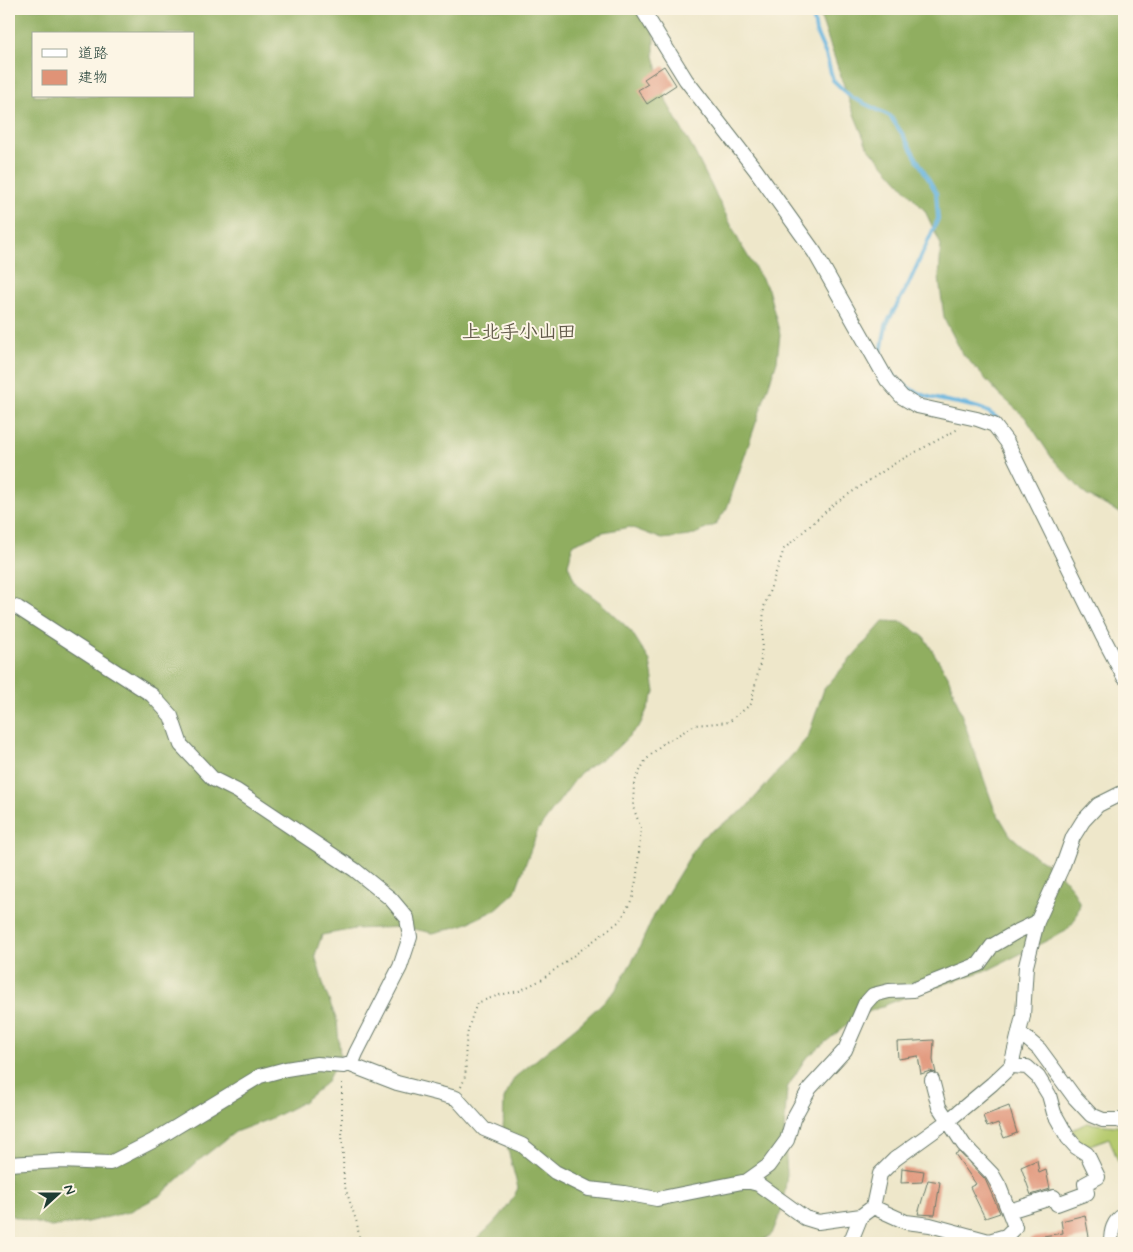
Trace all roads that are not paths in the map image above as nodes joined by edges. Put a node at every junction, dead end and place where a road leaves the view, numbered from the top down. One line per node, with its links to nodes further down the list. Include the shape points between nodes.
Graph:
1 (642, 9): 3 (street, via 686,80 815,253 886,380 902,398 917,406 994,425 1007,442)
2 (9, 605): 7 (street, via 152,695 171,716 181,745 213,779 237,791 355,870 391,898 406,918 410,937 400,967)
3 (1124, 677)
4 (1124, 792): 5 (street, via 1098,805 1072,837)
5 (1037, 922): 6 (street, via 1026,966); 13 (street, via 992,946 979,964 914,990 873,995 865,1004 845,1050 810,1088 793,1119 787,1140 768,1166)
6 (1019, 1032): 8 (street); 11 (street, via 1039,1049 1091,1115)
7 (352, 1065): 12 (street, via 317,1064 260,1076 110,1163); 13 (street, via 397,1083 456,1098 484,1129 522,1145 555,1172 588,1188 657,1199)
8 (1011, 1066): 10 (street); 15 (street, via 1027,1067 1038,1076 1068,1138 1087,1154 1098,1177 1085,1184 1087,1193 1057,1204 1054,1197)
9 (932, 1080): 10 (street, via 939,1107)
10 (949, 1120): 14 (street, via 895,1159 880,1174); 15 (street, via 964,1145 992,1174)
11 (1124, 1122)
12 (9, 1164)
13 (747, 1181): 14 (street, via 758,1184 805,1218 818,1222)
14 (867, 1211): 15 (street, via 989,1240 1006,1236 1015,1227); 17 (street)
15 (1009, 1211)
16 (1124, 1215): 18 (street, via 1111,1230)
17 (850, 1243)
18 (1111, 1243)

